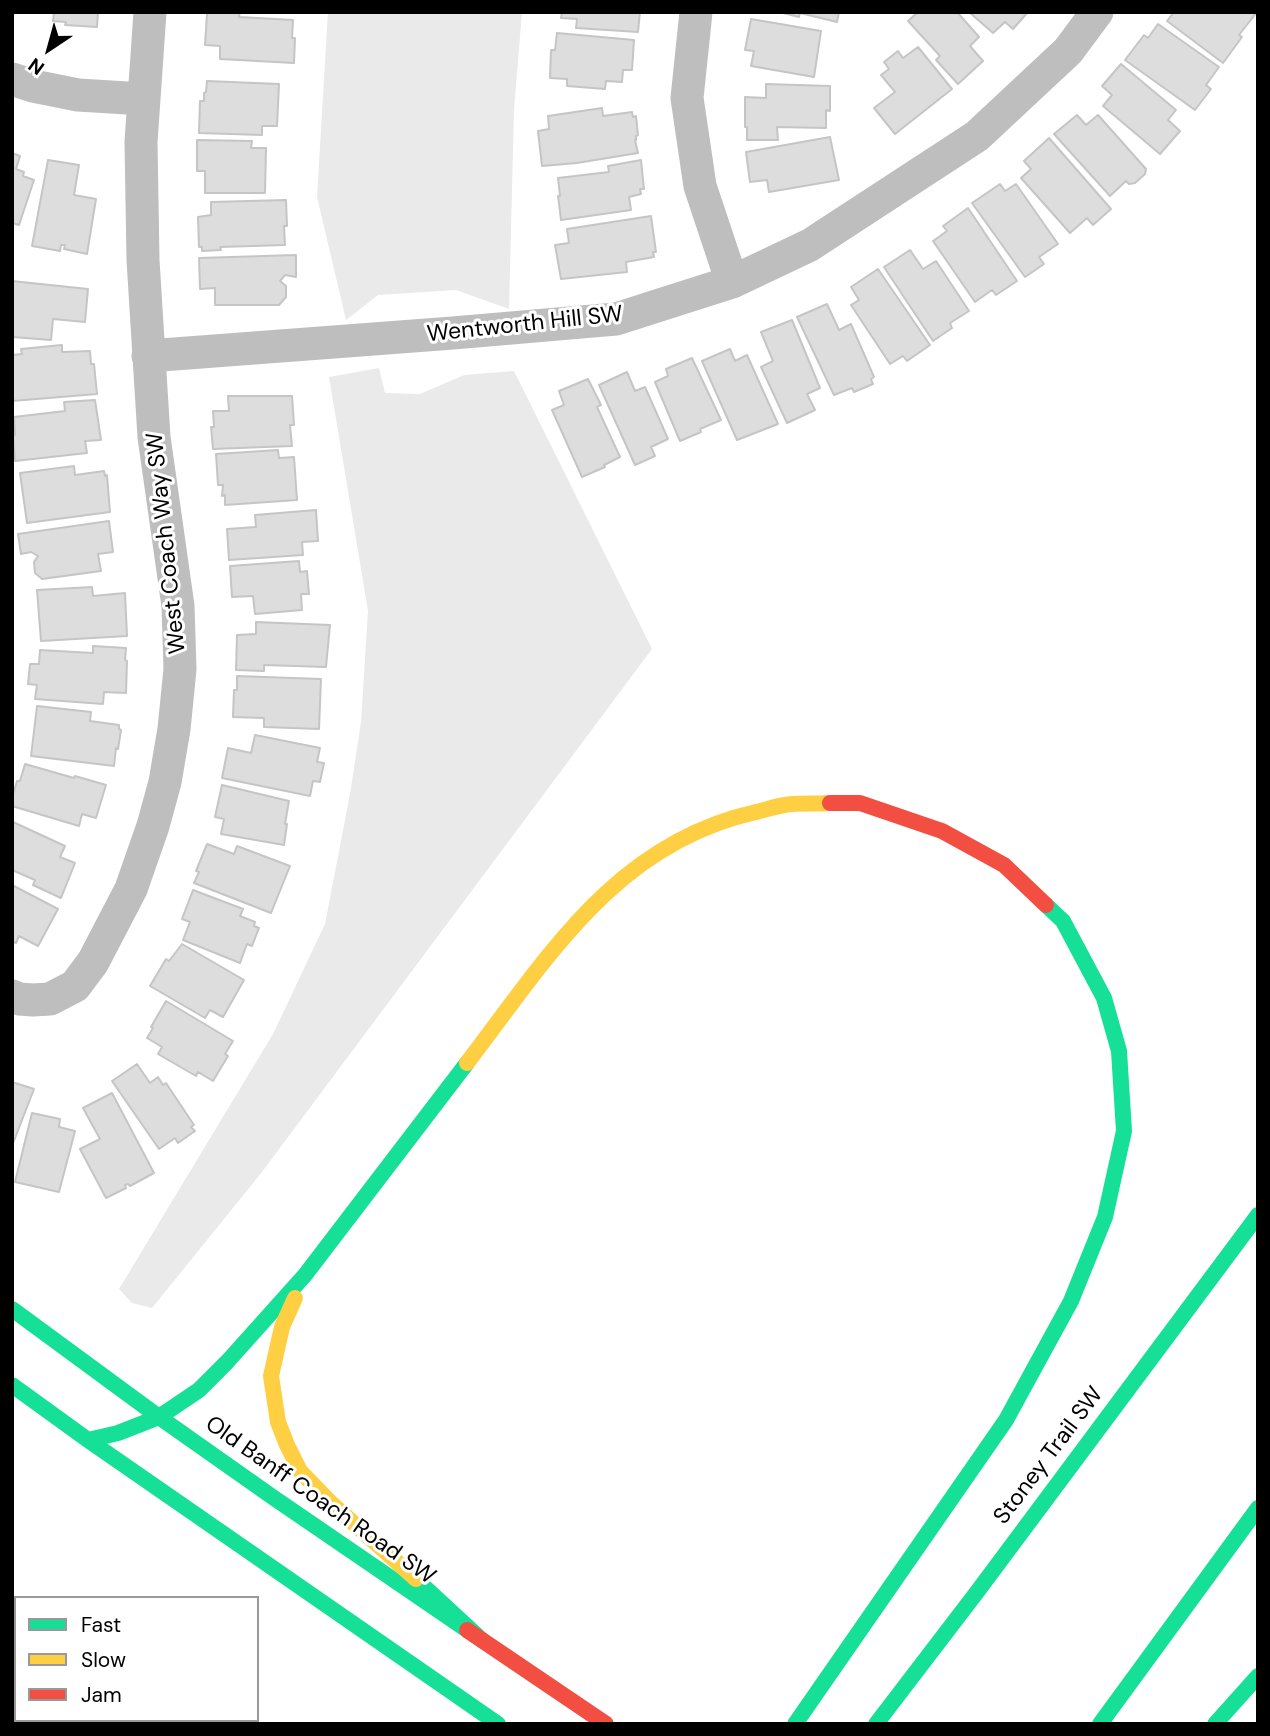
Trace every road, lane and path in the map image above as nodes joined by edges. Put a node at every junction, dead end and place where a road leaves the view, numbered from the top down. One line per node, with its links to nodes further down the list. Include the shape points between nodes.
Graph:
1 (150, 12): 5 (street, West Coach Way SW)
2 (696, 12): 6 (street, via 687,98 699,186)
3 (1097, 12): 6 (street, Wentworth Hill SW, via 1068,51 977,136 810,245)
4 (12, 79): 5 (street, via 78,95)
5 (144, 99): 7 (street, West Coach Way SW, via 141,142)
6 (732, 282): 7 (street, Wentworth Hill SW, via 616,319)
7 (148, 356): 8 (street, West Coach Way SW, via 154,437 178,606 180,669 165,782 131,889 84,976 50,999)
8 (12, 996)
9 (1258, 1215): 21 (main road, Stoney Trail SW)
10 (304, 1275): 13 (main road, via 228,1362 199,1390); 16 (main road, via 275,1349 271,1376 287,1446 300,1471 331,1503); 20 (main road, via 553,950 597,900 634,867 670,844 729,818 792,804 860,803 942,831 1004,865 1063,921 1104,998 1119,1051 1124,1131 1105,1217 1071,1301 1006,1420)
11 (12, 1309): 13 (main road, Old Banff Coach Road SW)
12 (12, 1385): 14 (main road)
13 (159, 1417): 14 (main road); 16 (main road, Old Banff Coach Road SW)
14 (88, 1440): 18 (main road)
15 (1258, 1508): 22 (main road)
16 (483, 1641): 19 (main road, Old Banff Coach Road SW)
17 (1258, 1676): 23 (main road)
18 (498, 1724)
19 (606, 1724)
20 (795, 1724)
21 (876, 1724)
22 (1100, 1724)
23 (1215, 1724)

